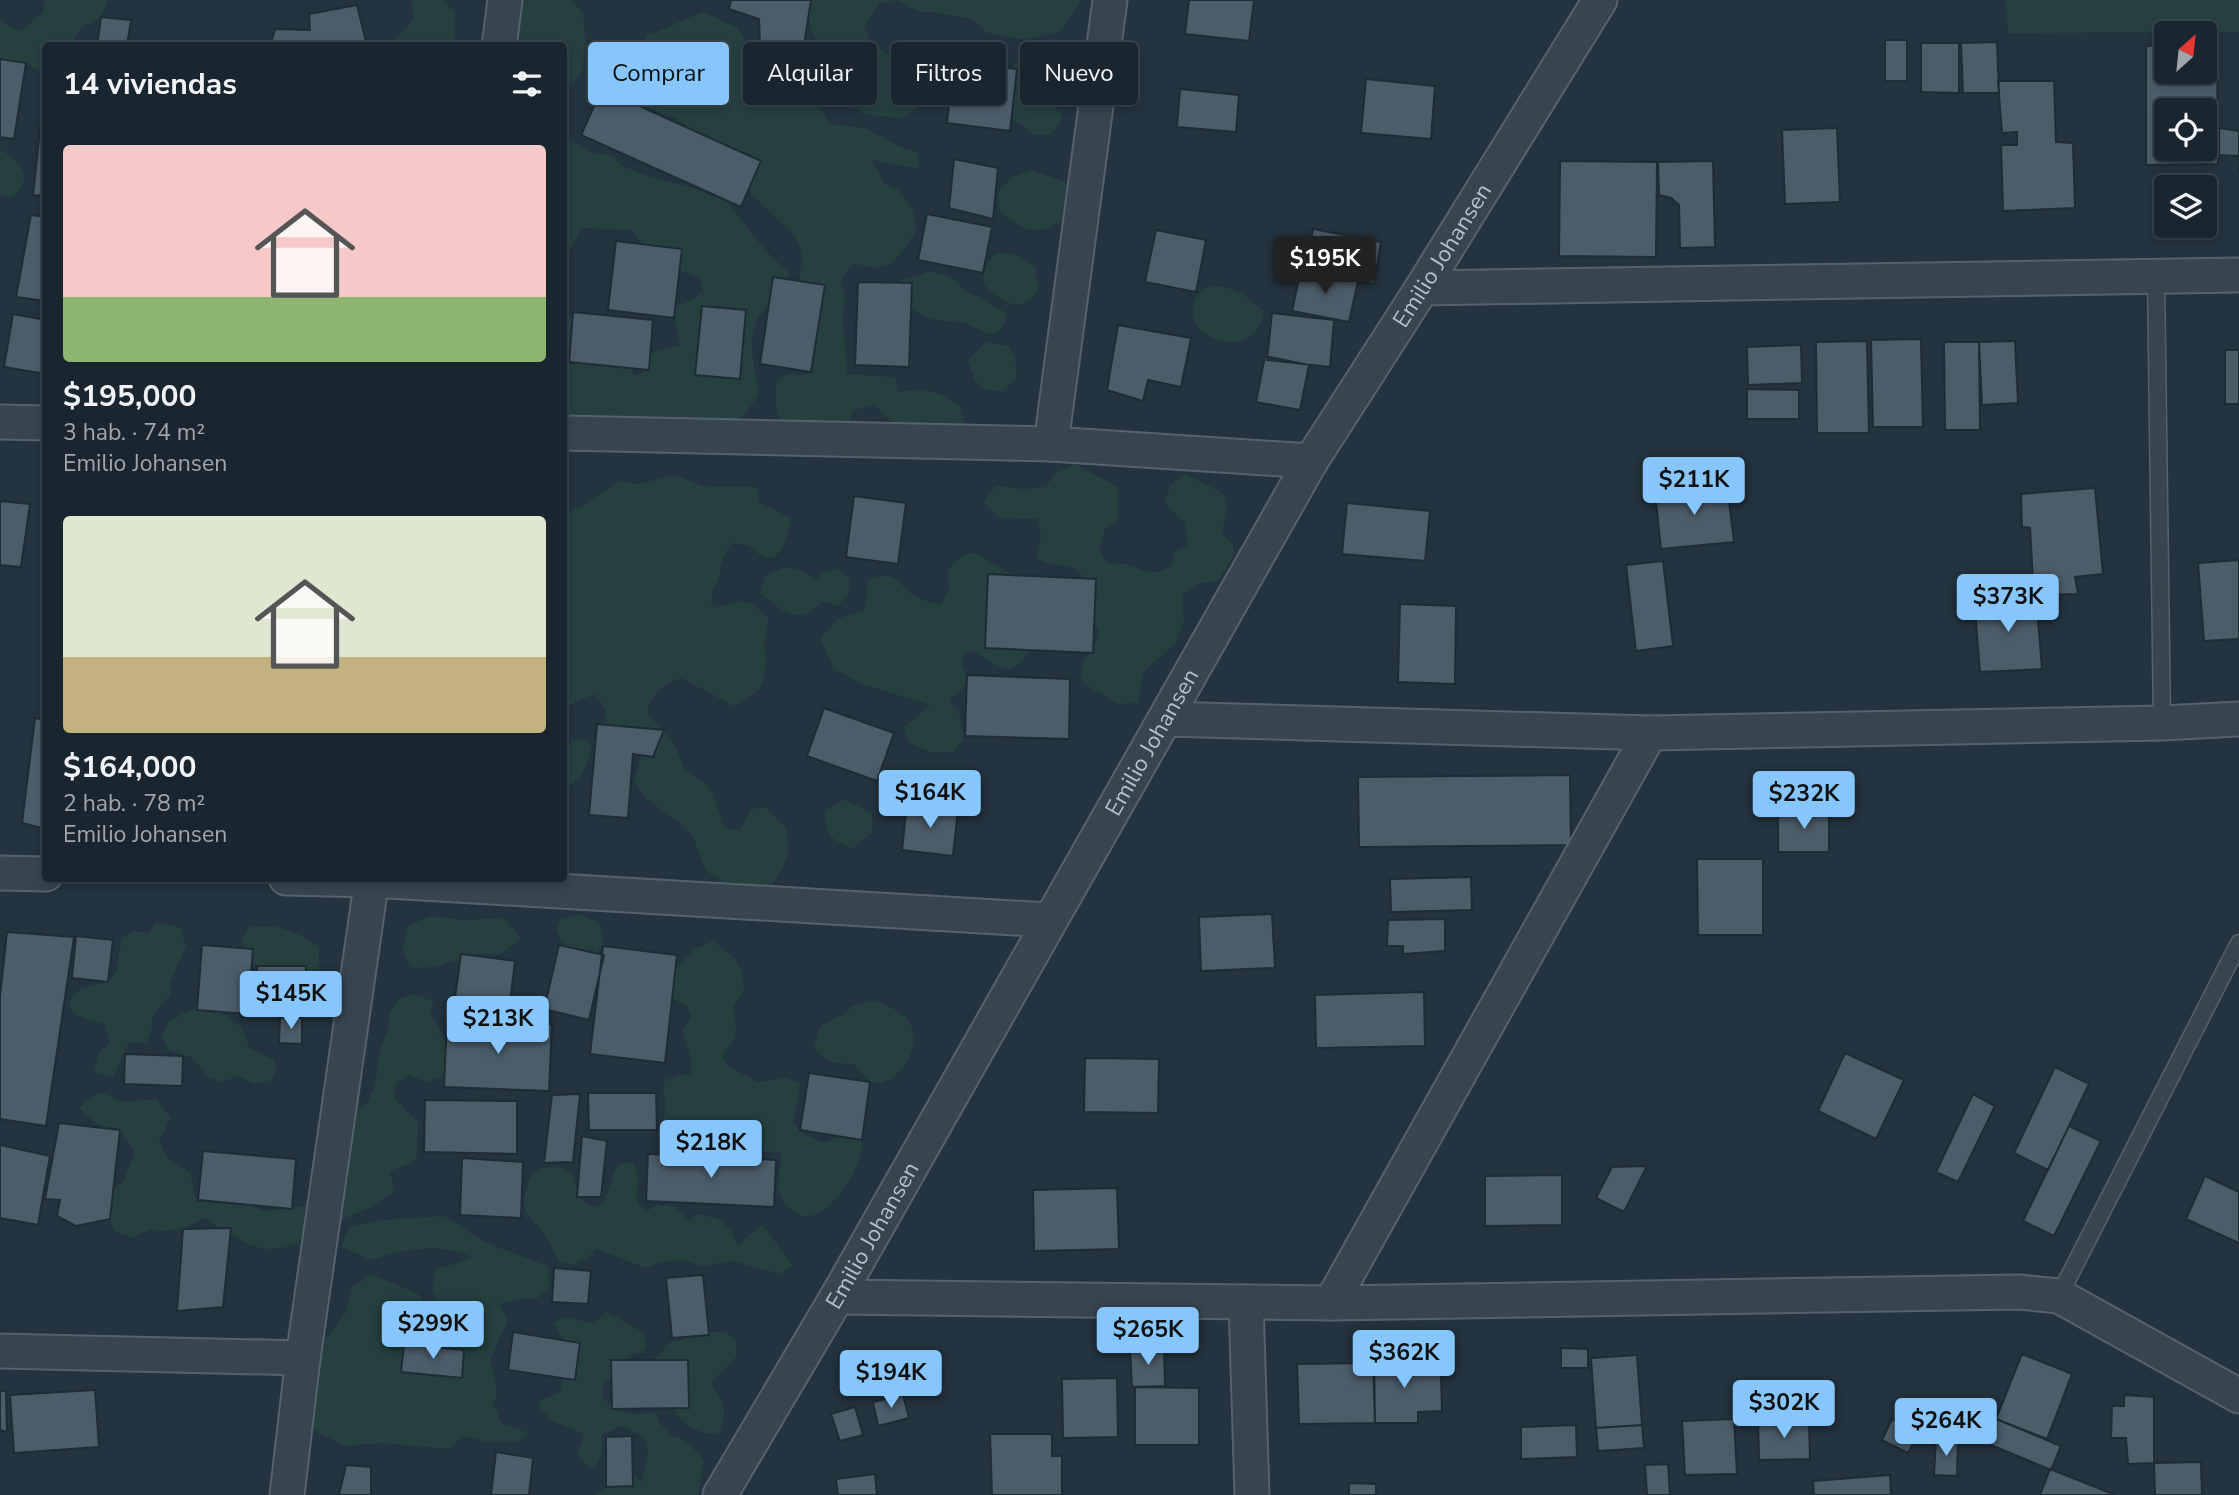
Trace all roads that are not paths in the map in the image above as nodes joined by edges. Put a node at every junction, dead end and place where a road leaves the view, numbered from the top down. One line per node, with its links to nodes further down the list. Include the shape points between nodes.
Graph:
1 (505, 0): 4 (street)
2 (1110, 0): 11 (street)
3 (1600, 0): 7 (street, Emilio Johansen)
4 (500, 42)
5 (2239, 275): 6 (street)
6 (2156, 277): 7 (street); 15 (lane)
7 (1422, 288): 12 (street, Emilio Johansen)
8 (0, 422): 9 (street)
9 (42, 423)
10 (567, 433): 11 (street)
11 (1051, 444): 12 (street)
12 (1311, 461): 13 (street, Emilio Johansen)
13 (1166, 719): 16 (street); 21 (street, Emilio Johansen)
14 (2239, 719): 15 (street)
15 (2162, 723): 16 (street)
16 (1650, 733): 26 (street)
17 (0, 873): 18 (street)
18 (42, 874)
19 (371, 882): 28 (street)
20 (421, 882): 21 (street)
21 (1049, 920): 24 (street, Emilio Johansen)
22 (2239, 943): 23 (lane)
23 (2059, 1296): 26 (street, via 2018,1292); 29 (street)
24 (837, 1297): 25 (street); 31 (street, Emilio Johansen)
25 (1246, 1302): 26 (street); 32 (street)
26 (1331, 1303)
27 (0, 1351): 28 (street)
28 (303, 1358): 30 (street)
29 (2239, 1396)
30 (287, 1495)
31 (720, 1495)
32 (1252, 1495)

